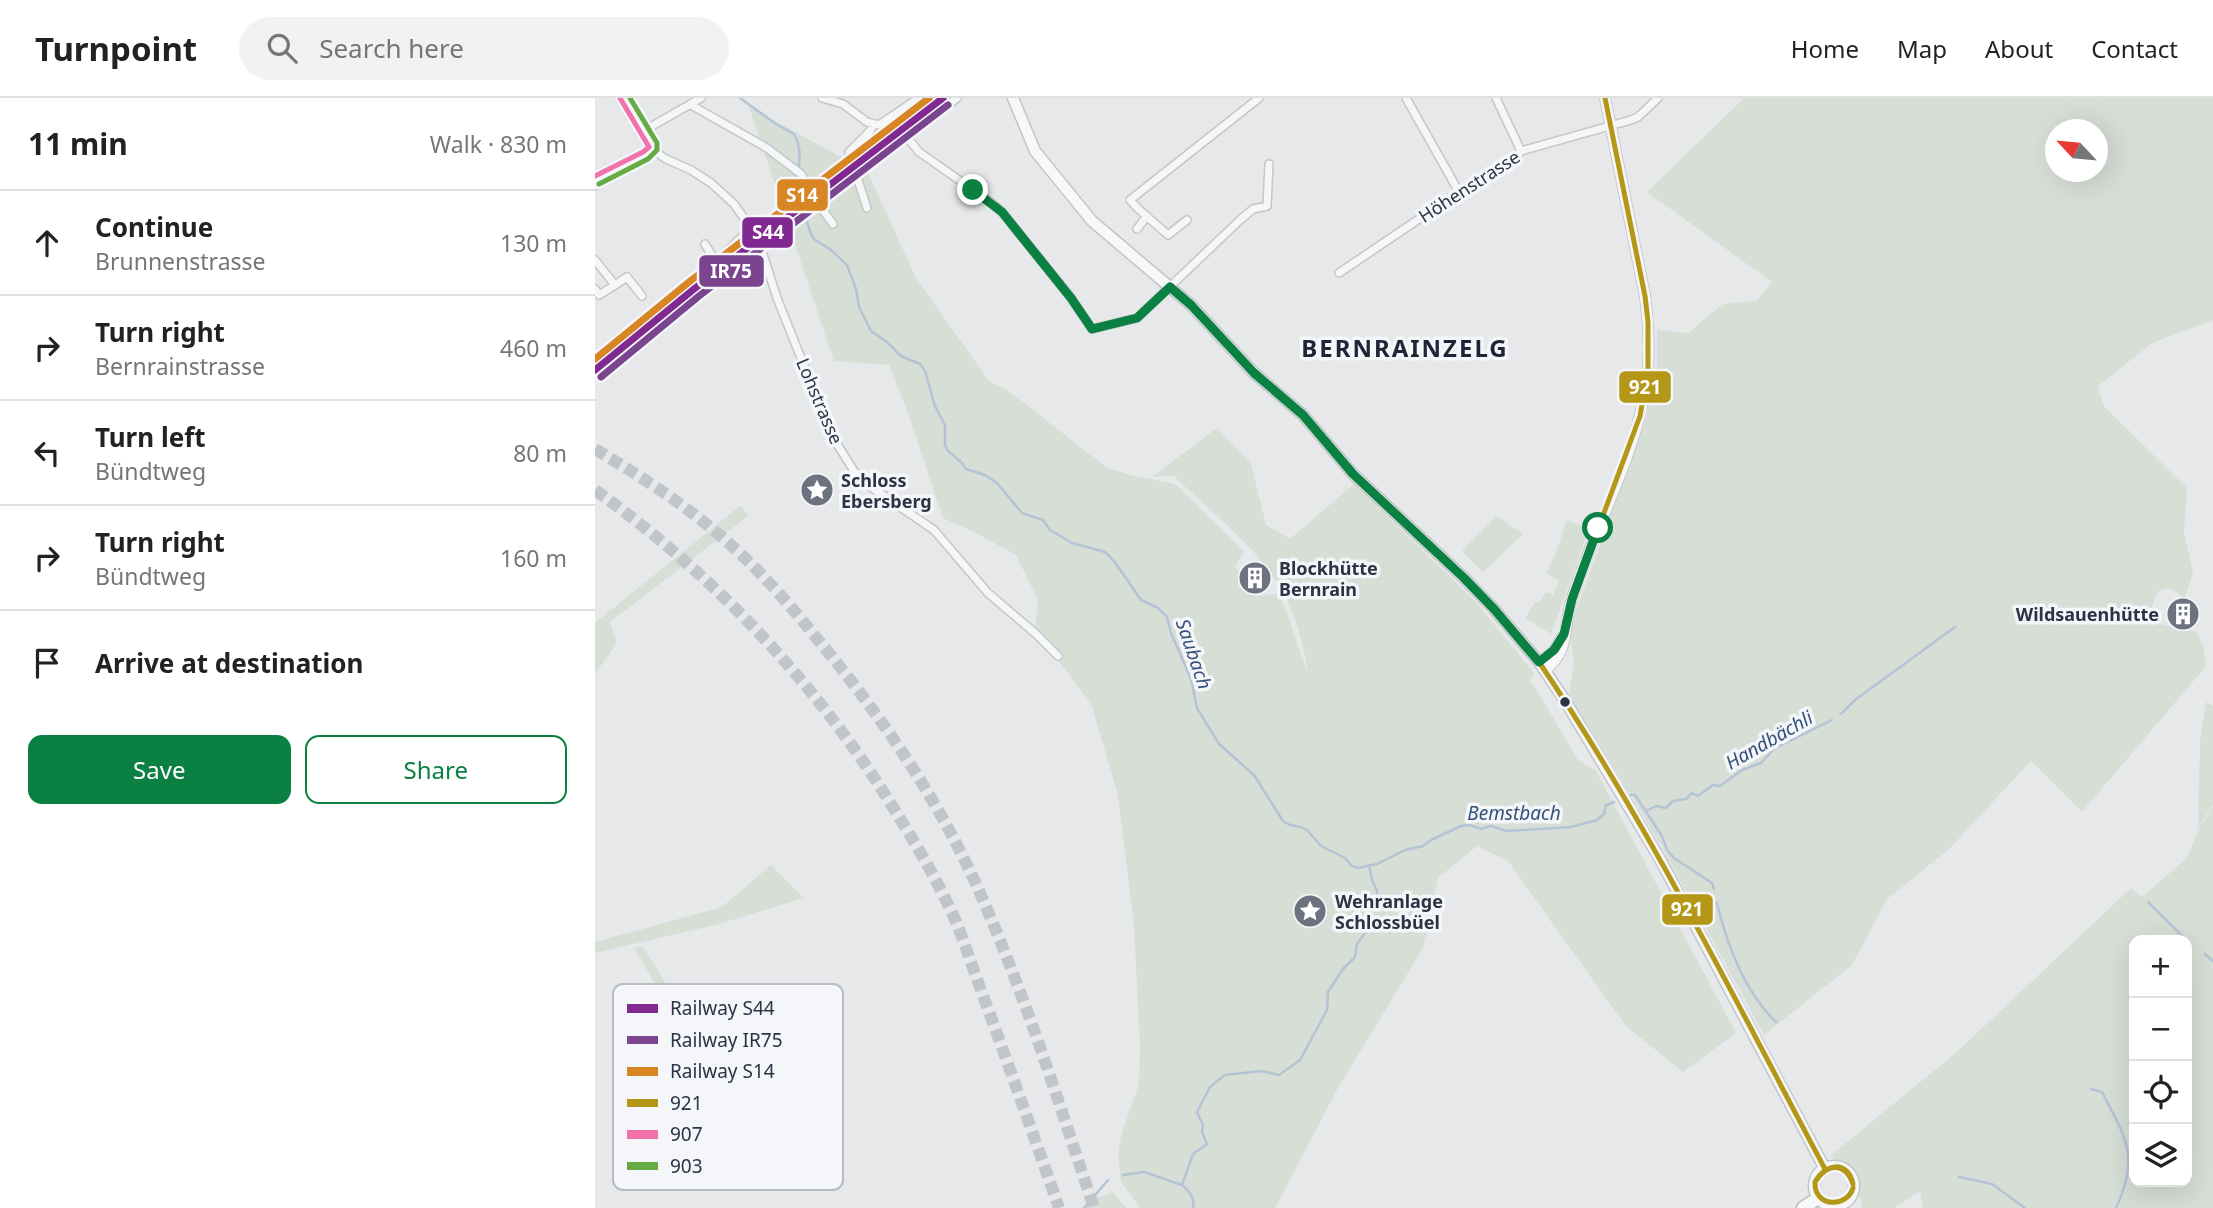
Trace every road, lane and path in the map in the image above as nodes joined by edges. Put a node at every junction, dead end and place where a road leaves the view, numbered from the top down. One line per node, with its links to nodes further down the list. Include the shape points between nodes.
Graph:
1 (620, 98): 16 (street)
2 (701, 98): 13 (street)
3 (822, 98): 12 (street)
4 (957, 98): 17 (street)
5 (1013, 98): 36 (main road, via 1043,164 1092,221)
6 (1259, 98): 27 (street, via 1130,200)
7 (1406, 98): 25 (street)
8 (1496, 98): 19 (street)
9 (1605, 98): 15 (main road)
10 (1658, 98): 15 (street, Höhenstrasse, via 1638,117)
11 (916, 99): 14 (street, via 888,120)
12 (846, 101): 14 (street)
13 (691, 105): 16 (street); 29 (street, via 767,148 797,171)
14 (874, 124): 26 (street, via 849,152)
15 (1610, 125): 19 (street, Höhenstrasse); 40 (main road, via 1645,296 1648,371 1640,416 1572,599 1564,634)
16 (640, 133): 18 (street)
17 (907, 137): 20 (street); 36 (street, via 919,152 1002,212 1092,329 1137,318)
18 (649, 148): 21 (street); 30 (street, Lohstrasse, via 711,183)
19 (1521, 151): 25 (street, Höhenstrasse)
20 (879, 156)
21 (621, 164): 23 (street); 24 (street)
22 (1269, 164): 36 (street, via 1267,206 1253,209)
23 (595, 176)
24 (595, 187)
25 (1459, 192): 34 (street, Höhenstrasse)
26 (867, 208)
27 (1147, 216): 28 (street, via 1168,235); 31 (street)
28 (1187, 220)
29 (833, 224)
30 (751, 228): 32 (street, via 716,262); 39 (street, Lohstrasse, via 811,383 854,471 934,530 988,593)
31 (1137, 229)
32 (705, 244)
33 (595, 260): 35 (street)
34 (1339, 273)
35 (615, 285): 37 (street, via 599,295); 38 (street, via 627,277)
36 (1170, 287): 40 (main road, via 1254,373 1303,415 1353,474 1464,578)
37 (595, 289)
38 (642, 296)
39 (1058, 656)
40 (1542, 666): 41 (main road, via 1660,859)
41 (1825, 1169): 42 (main road, via 1815,1185); 43 (main road, via 1841,1168 1850,1174 1854,1187)
42 (1818, 1198): 43 (main road, via 1827,1205); 44 (highway)
43 (1845, 1206)
44 (1803, 1208)

